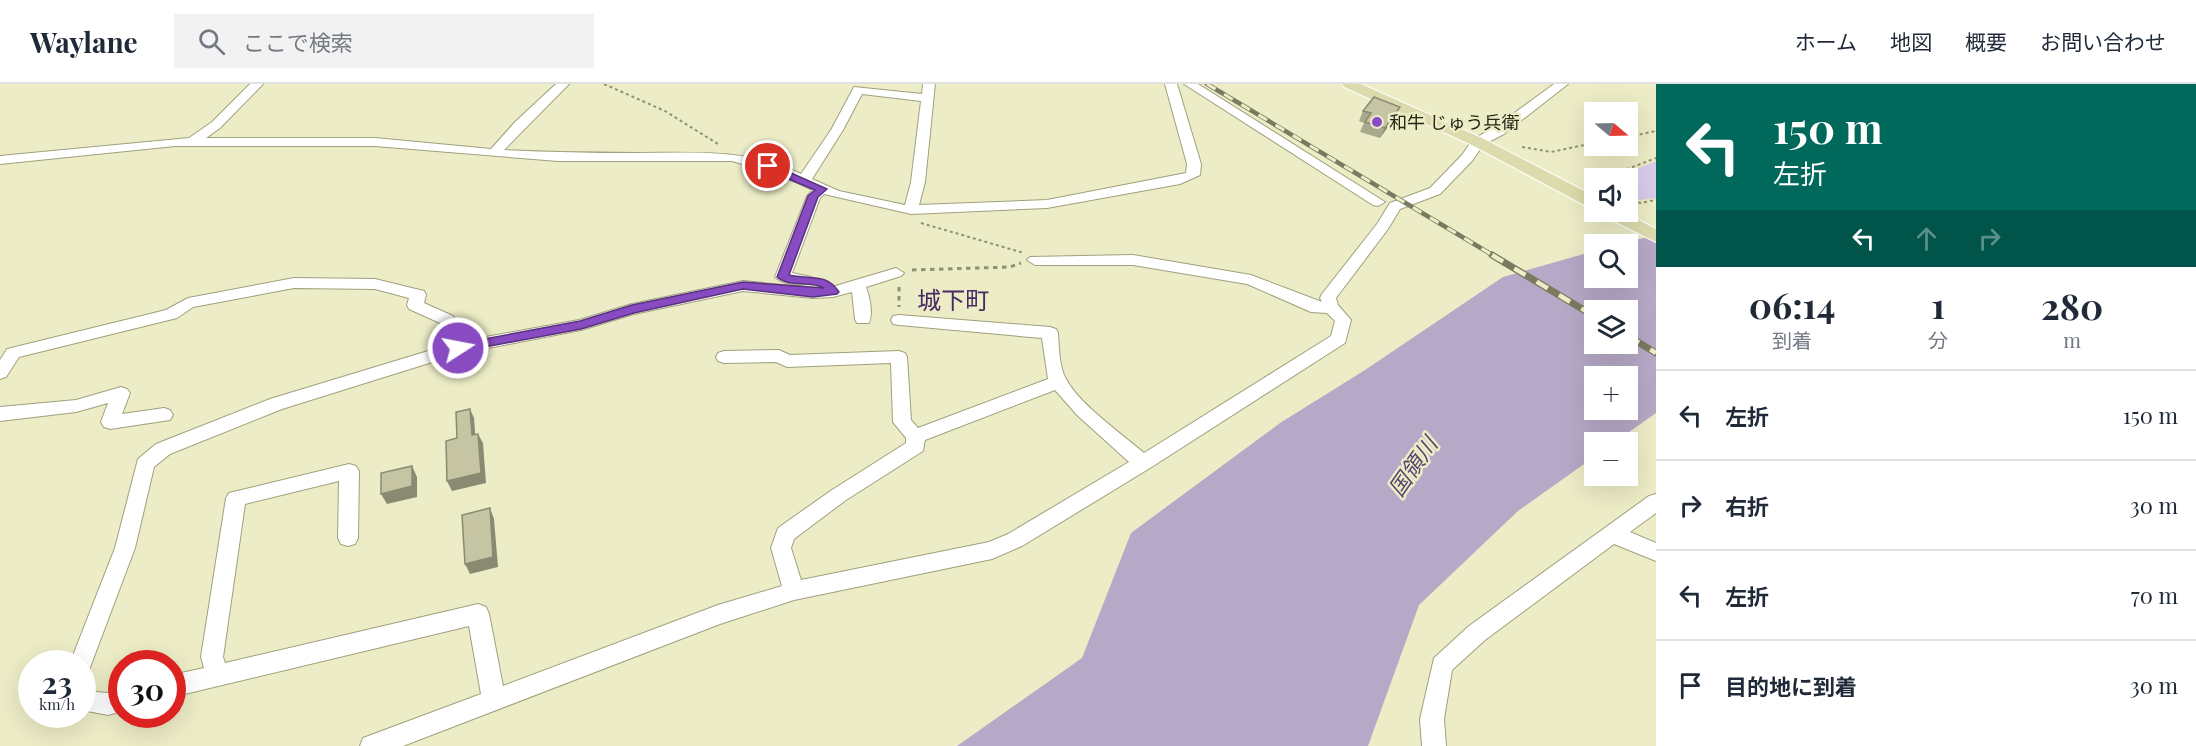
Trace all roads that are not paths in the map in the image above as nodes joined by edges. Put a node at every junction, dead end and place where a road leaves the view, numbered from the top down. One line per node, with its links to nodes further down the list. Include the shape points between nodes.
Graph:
1 (257, 84): 8 (street, via 216,125)
2 (563, 84): 10 (street)
3 (1171, 84): 16 (street, via 1194,164 1193,175 1047,204)
4 (1190, 84): 15 (street)
5 (1349, 84): 9 (main road)
6 (1562, 84): 9 (street)
7 (927, 91): 12 (street, via 858,90); 16 (street, via 918,182)
8 (192, 142): 10 (street, via 375,142); 11 (street)
9 (1478, 142): 14 (main road, via 1513,151); 23 (street, via 1435,191 1395,206 1328,298)
10 (494, 153): 12 (street, via 733,157)
11 (0, 160)
12 (804, 181): 13 (street)
13 (822, 189): 16 (street); 22 (street, via 814,196 783,277 819,281)
14 (1584, 197)
15 (1377, 202)
16 (911, 210)
17 (1629, 222): 18 (main road)
18 (1656, 236)
19 (1035, 260): 23 (street, via 1133,260 1251,280 1317,308)
20 (896, 273): 21 (street)
21 (857, 285): 22 (street); 24 (street)
22 (833, 292): 26 (street, via 743,286 632,309 581,325)
23 (1331, 307): 33 (street, via 1343,320 1339,339)
24 (863, 320)
25 (900, 320): 29 (street, via 1050,333 1052,366)
26 (458, 348): 28 (street, via 447,320 414,305 418,295 375,284 294,283 188,303 171,314 13,353); 39 (street, via 276,404 163,449 146,464 125,548)
27 (724, 357): 32 (street, via 779,356 787,362 899,357 902,422)
28 (0, 373)
29 (1058, 381): 32 (street); 33 (street)
30 (0, 414): 31 (street, via 76,406 121,393 110,422)
31 (164, 414)
32 (915, 436): 38 (street, via 916,446 784,534 781,548)
33 (1143, 463): 38 (street, via 992,550)
34 (1656, 502): 35 (street)
35 (1612, 534): 37 (street); 44 (street, via 1477,633 1442,665 1432,719)
36 (348, 538): 40 (street, via 349,471 236,498 212,657)
37 (1656, 552)
38 (794, 591): 42 (street, via 718,615)
39 (86, 650)
40 (217, 674): 41 (street); 42 (street, via 478,615)
41 (186, 682)
42 (494, 700): 43 (street)
43 (372, 746)
44 (1434, 746)

